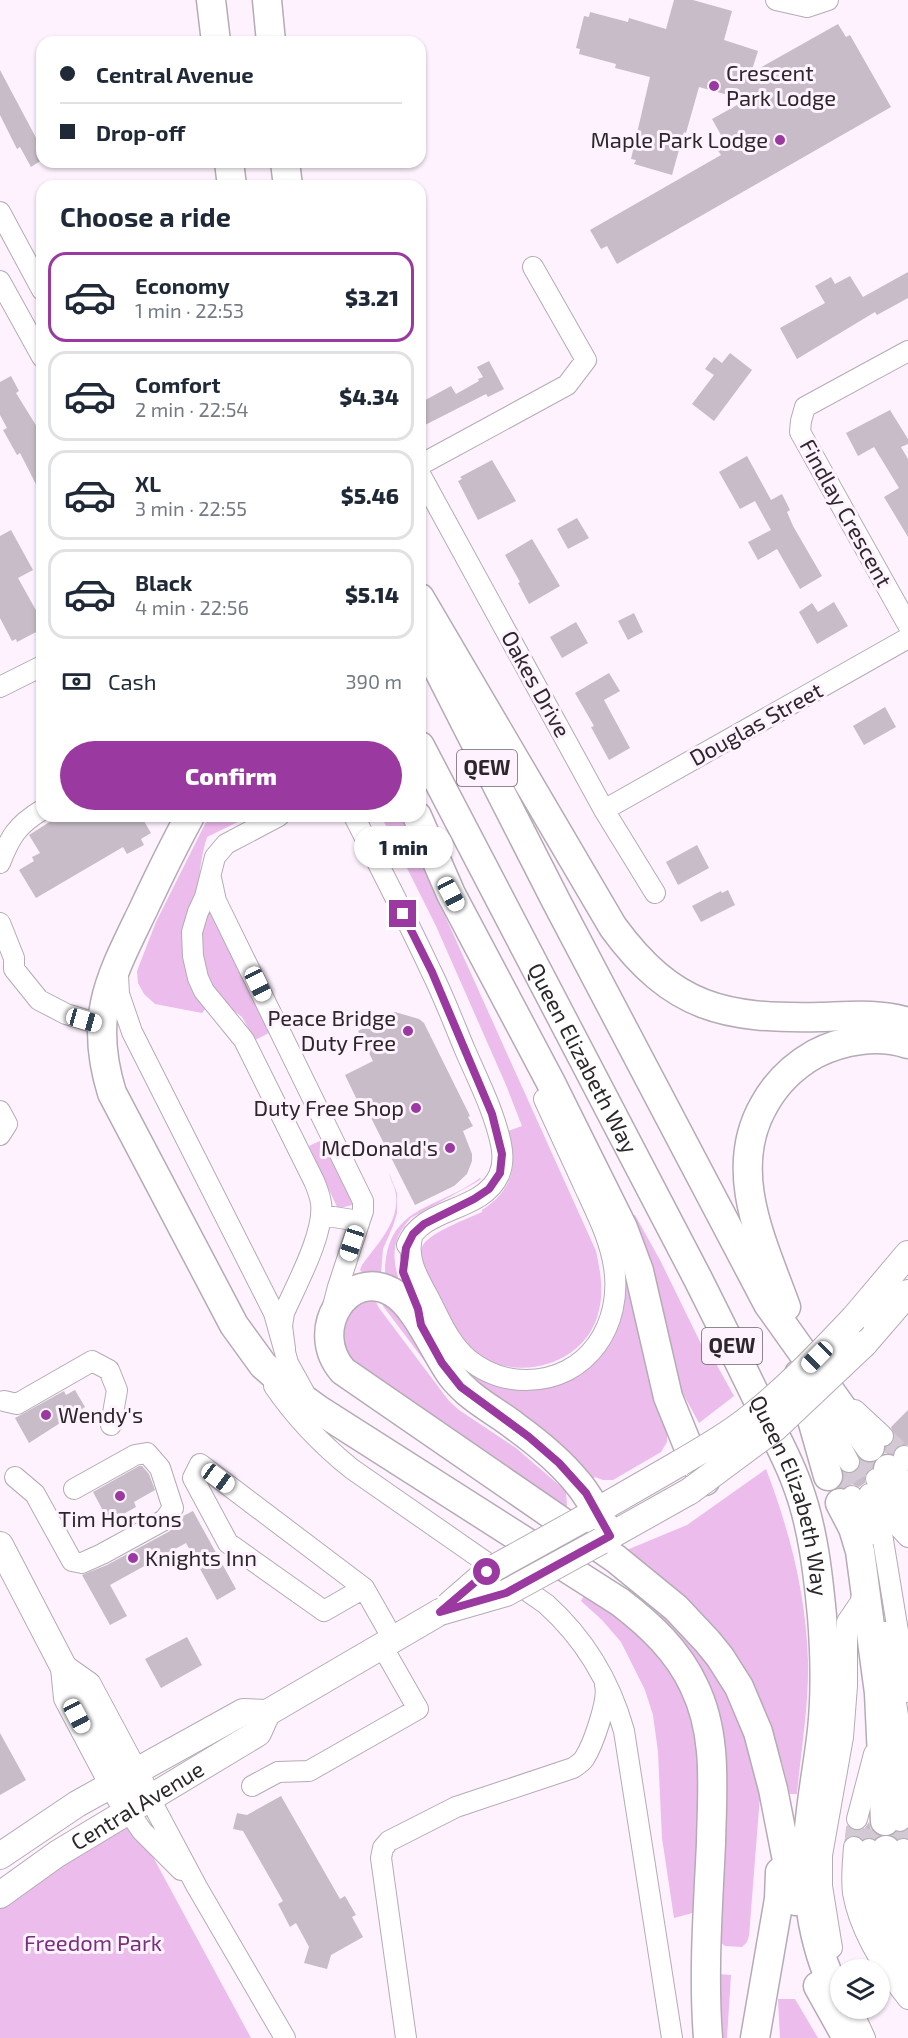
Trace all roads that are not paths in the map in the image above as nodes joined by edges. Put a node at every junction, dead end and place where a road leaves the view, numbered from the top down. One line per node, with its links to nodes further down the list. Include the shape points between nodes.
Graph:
1 (211, 0): 5 (highway)
2 (267, 0): 6 (highway)
3 (776, 0): 4 (street, via 807,7)
4 (828, 0)
5 (215, 36)
6 (270, 36)
7 (1, 215): 9 (street)
8 (533, 267): 13 (street, via 586,360 567,385)
9 (36, 279)
10 (0, 281): 11 (street)
11 (36, 346)
12 (908, 351): 16 (street, Findlay Crescent, via 805,407 800,432)
13 (426, 462)
14 (426, 485): 22 (street, Oakes Drive)
15 (426, 608): 34 (highway, via 608,919 650,970 689,998 729,1012 775,1018 875,1015)
16 (908, 625)
17 (908, 638): 22 (street, Douglas Street)
18 (426, 646): 46 (highway, QEW, via 556,901)
19 (36, 669): 20 (street)
20 (0, 687)
21 (426, 758): 82 (highway, Queen Elizabeth Way / QEW, via 698,1279 799,1488 816,1570 824,1661 822,1729 808,1841 809,1888 815,1932)
22 (604, 810): 30 (street, Oakes Drive)
23 (36, 813): 28 (street, via 10,837)
24 (187, 822): 33 (highway)
25 (268, 822): 29 (street, via 226,844)
26 (357, 822): 39 (street, via 432,972 501,1144 500,1173 489,1189 424,1224)
27 (420, 822): 31 (highway)
28 (0, 863)
29 (213, 864): 37 (street, via 192,932 198,978 210,1000 244,1040 314,1181); 38 (street, via 216,901 361,1194)
30 (655, 893)
31 (451, 894): 39 (street, via 606,1237 615,1282 614,1308 606,1330 585,1358 554,1376 520,1380 499,1377 461,1353 447,1334 413,1266); 50 (highway, via 623,1228 639,1271 668,1397)
32 (0, 923): 35 (street, via 31,991 49,1006)
33 (123, 952): 35 (highway, via 107,988); 45 (street, via 119,994 130,1026 274,1313)
34 (908, 1022)
35 (103, 1025): 44 (highway, via 103,1060 112,1093)
36 (908, 1044): 46 (highway, via 863,1039 813,1055 781,1079 753,1128 747,1165 751,1209)
37 (321, 1215): 38 (street); 45 (street, via 316,1237 284,1313)
38 (359, 1221): 42 (street)
39 (413, 1234): 43 (street, via 406,1248 403,1272)
40 (908, 1254): 50 (main road, Central Avenue, bridge, via 854,1318 757,1411 714,1444)
41 (908, 1293): 53 (main road, Central Avenue, bridge, via 864,1344 775,1428)
42 (330, 1322): 43 (highway, via 334,1310 347,1297 363,1288 378,1287 399,1297); 73 (highway, via 330,1351 348,1376 615,1559 696,1628 730,1672 753,1718)
43 (421, 1325): 55 (highway, via 461,1387 522,1431 578,1483)
44 (248, 1346): 48 (highway, via 271,1373); 64 (street, via 282,1397 330,1451 546,1604)
45 (285, 1349): 48 (street, via 294,1376)
46 (804, 1368): 46 (highway, QEW, via 854,1457)
47 (4, 1401): 49 (street, via 17,1404 92,1361 109,1370 117,1390)
48 (319, 1410): 89 (highway, via 620,1602 661,1637 689,1676 706,1716 712,1770)
49 (111, 1425)
50 (685, 1451): 53 (highway); 55 (main road, Central Avenue)
51 (15, 1477): 54 (street, via 35,1494 72,1561 82,1563 164,1520 173,1508 160,1468 147,1453 135,1455)
52 (884, 1483): 56 (street); 57 (street, via 883,1513); 60 (highway, via 858,1540); 66 (street, via 876,1510)
53 (698, 1486): 58 (main road, Central Avenue)
54 (74, 1489)
55 (588, 1516): 58 (highway); 62 (main road, Central Avenue, bridge, via 487,1572)
56 (908, 1516)
57 (908, 1537)
58 (606, 1539): 62 (main road, Central Avenue, bridge, via 506,1593)
59 (0, 1545): 65 (main road)
60 (865, 1587): 66 (highway); 80 (street, via 847,1622 843,1737 822,1855 826,1916)
61 (364, 1588): 61 (street, via 236,1492 200,1464 192,1478 228,1543 324,1611); 63 (street)
62 (440, 1612): 63 (main road, Central Avenue)
63 (387, 1642): 67 (main road, Central Avenue); 71 (street, via 418,1709 309,1771 278,1772)
64 (596, 1663): 87 (street, via 607,1698 580,1764 456,1807 389,1841 383,1848 381,1858); 88 (street, via 624,1731)
65 (64, 1668): 68 (main road, via 88,1685); 70 (main road, via 67,1698)
66 (894, 1695): 69 (street); 74 (highway); 74 (street, via 874,1754)
67 (267, 1713): 68 (main road, Central Avenue, via 243,1712); 72 (main road, Central Avenue, via 258,1733)
68 (135, 1772): 70 (main road, Central Avenue); 72 (main road)
69 (908, 1780)
70 (113, 1785): 72 (main road); 76 (main road, Central Avenue)
71 (252, 1786)
72 (139, 1805): 77 (main road, Central Avenue, via 57,1854); 86 (street, via 197,1887)
73 (778, 1816): 90 (highway, via 778,1899); 91 (highway, via 802,1941 821,1993)
74 (878, 1820)
75 (878, 1849): 78 (street, via 902,1876); 79 (highway, via 893,1925); 81 (street, via 869,1896 872,1910 887,1943); 83 (street, via 852,1875 857,1909 875,1949)
76 (0, 1856)
77 (0, 1895)
78 (908, 1912)
79 (908, 1950)
80 (836, 1959)
81 (908, 1974)
82 (830, 1979)
83 (908, 1999)
84 (852, 2019): 92 (highway)
85 (856, 2019): 92 (street)
86 (285, 2038)
87 (406, 2038)
88 (672, 2038)
89 (708, 2038)
90 (755, 2038)
91 (847, 2038)
92 (864, 2038)

